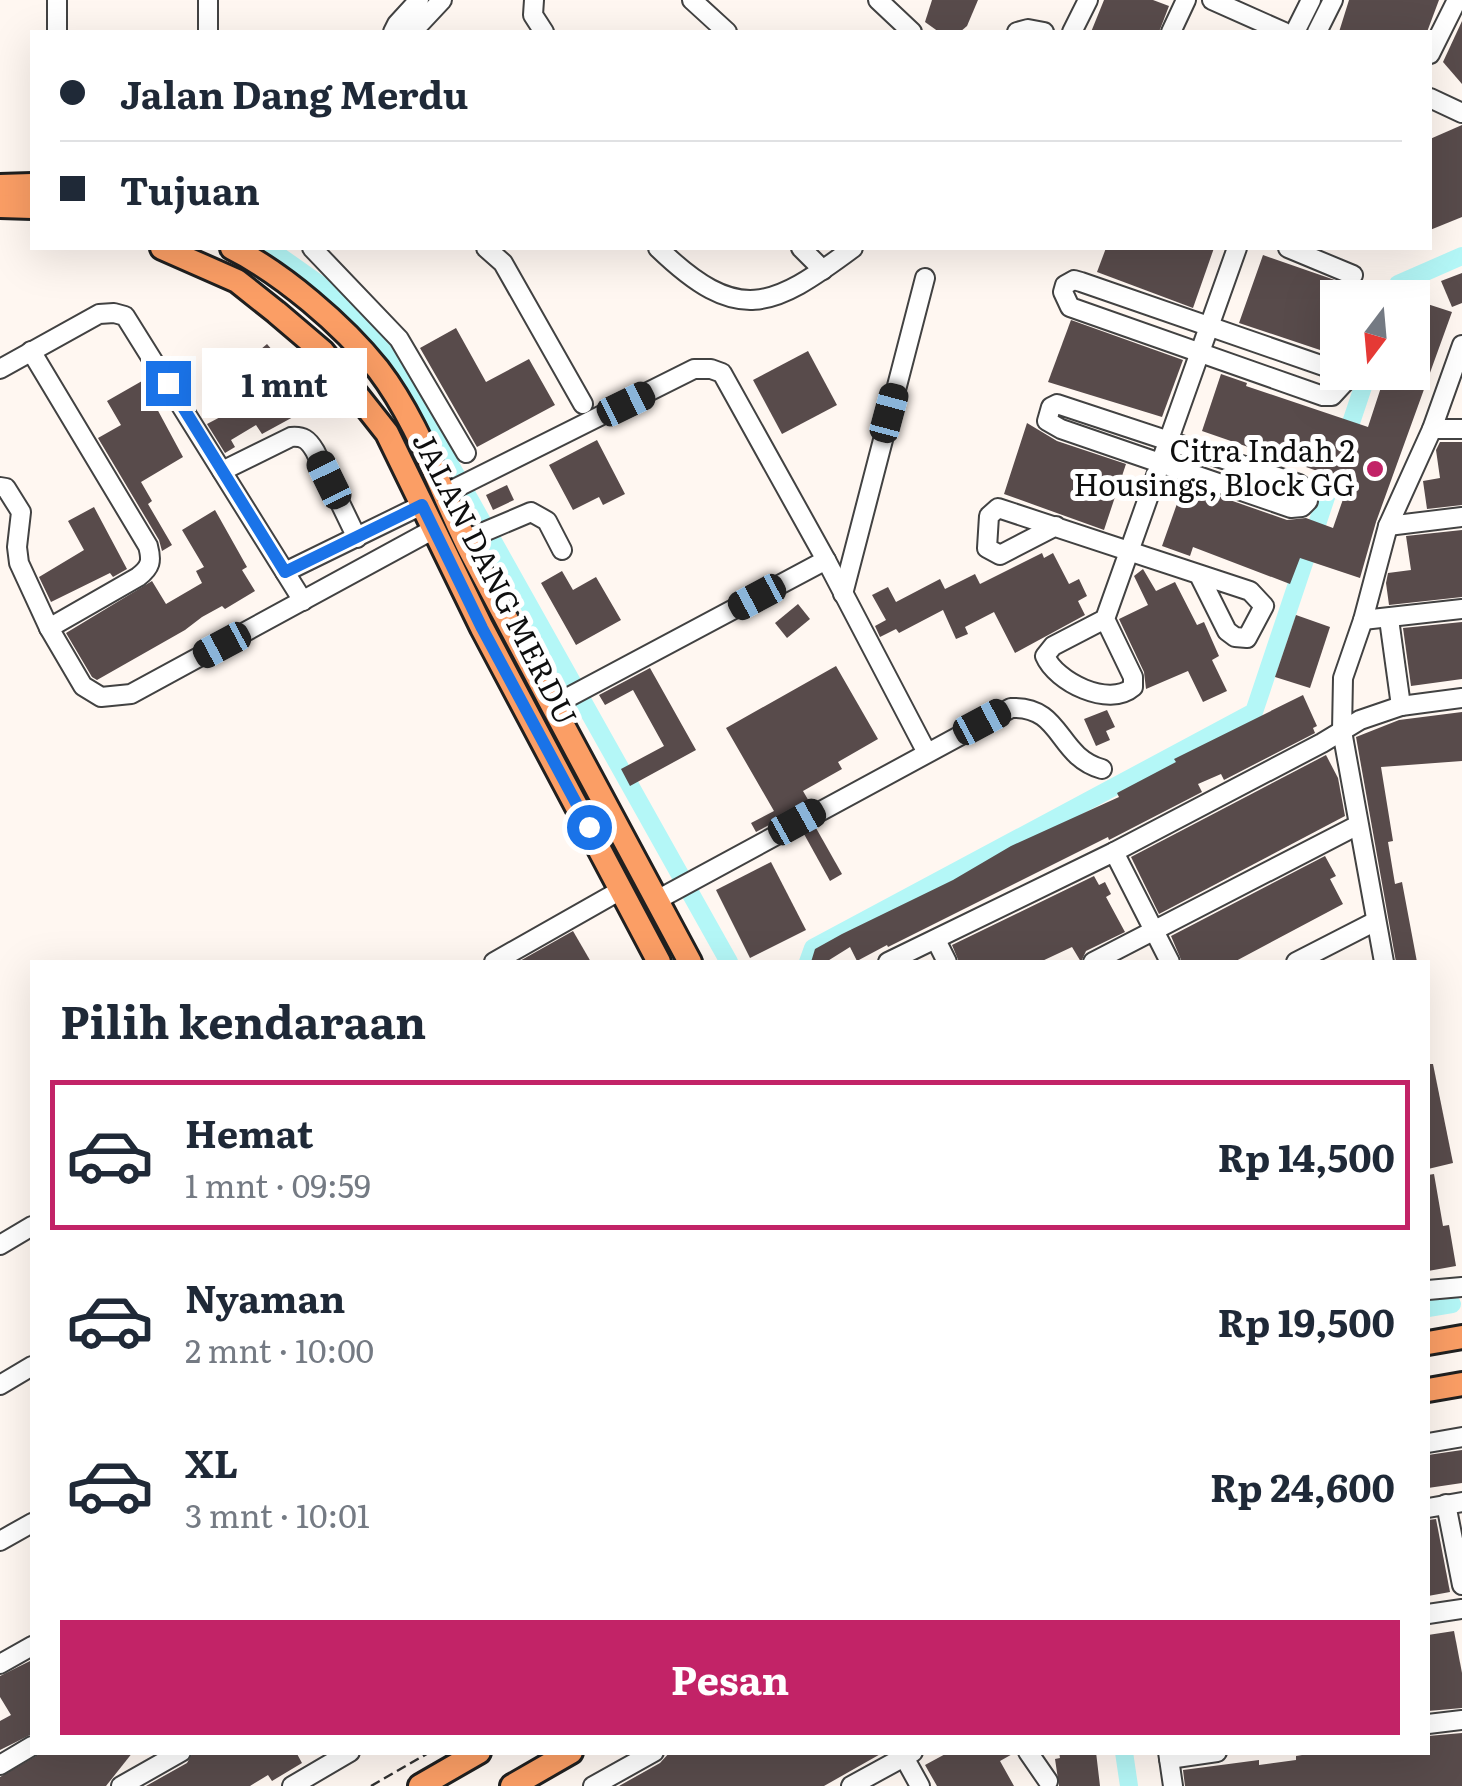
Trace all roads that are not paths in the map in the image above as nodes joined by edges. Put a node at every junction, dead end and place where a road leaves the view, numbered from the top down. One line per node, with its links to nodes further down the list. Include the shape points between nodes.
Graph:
1 (57, 0): 15 (street)
2 (208, 0): 16 (street)
3 (420, 0): 17 (street)
4 (442, 0): 18 (street)
5 (534, 0): 19 (street, via 533,16)
6 (692, 0): 20 (street)
7 (1088, 0): 22 (street)
8 (1186, 0): 23 (street)
9 (1214, 0): 14 (street)
10 (1310, 0): 24 (street)
11 (1332, 0): 25 (street)
12 (1457, 0): 27 (street)
13 (889, 3): 21 (street)
14 (1262, 27)
15 (57, 30)
16 (208, 30)
17 (394, 30)
18 (414, 30)
19 (543, 30)
20 (723, 30)
21 (910, 30)
22 (1073, 30)
23 (1171, 30)
24 (1295, 30)
25 (1318, 30)
26 (1462, 31): 27 (street)
27 (1434, 47)
28 (1432, 99): 29 (street)
29 (1462, 113)
30 (30, 185): 31 (main road)
31 (0, 186)
32 (0, 206): 33 (main road)
33 (30, 206)
34 (167, 250): 62 (main road, JALAN DANG MERDU, via 237,280 323,352 386,433)
35 (236, 250): 61 (main road, JALAN DANG MERDU, via 332,320 378,369)
36 (314, 250): 57 (street, via 399,339)
37 (488, 250): 53 (street, via 503,263)
38 (660, 250): 43 (street, via 704,287 740,300 769,300)
39 (803, 250): 43 (street)
40 (850, 250): 43 (street)
41 (1236, 250): 46 (street)
42 (1293, 250): 44 (street)
43 (823, 270)
44 (1353, 275)
45 (926, 278): 74 (street)
46 (1212, 326): 49 (street); 49 (street, via 1082,282 1065,286 1070,307); 50 (street)
47 (1462, 345): 54 (street)
48 (31, 351): 51 (street); 59 (street, via 99,314 125,316); 80 (street, via 152,560 138,577)
49 (1202, 353): 52 (street, via 1322,396); 56 (street)
50 (1320, 365)
51 (0, 369)
52 (1340, 390)
53 (584, 404)
54 (1432, 429): 55 (street); 65 (street)
55 (1462, 429)
56 (1170, 441): 58 (street); 58 (street, via 1058,404 1048,414 1052,426); 58 (street, via 1299,484 1308,500 1292,508)
57 (466, 453)
58 (1162, 463): 70 (street)
59 (222, 471): 68 (street, via 301,436); 72 (street)
60 (0, 487): 80 (street, via 21,512 19,563)
61 (451, 490): 67 (main road, JALAN DANG MERDU); 71 (street, via 694,370 711,369 730,386)
62 (422, 505): 66 (main road, JALAN DANG MERDU); 68 (street)
63 (1462, 516): 65 (street)
64 (1056, 526): 70 (street)
65 (1388, 526): 79 (street)
66 (434, 529): 75 (street); 87 (main road, JALAN DANG MERDU)
67 (472, 536): 69 (street, via 531,512 547,521); 81 (main road, JALAN DANG MERDU)
68 (357, 538): 72 (street)
69 (562, 550)
70 (1130, 553): 73 (street); 77 (street)
71 (826, 560): 74 (street); 81 (street)
72 (285, 572): 75 (street)
73 (1200, 575)
74 (844, 594): 86 (street)
75 (303, 601): 80 (street, via 115,698 83,686)
76 (1462, 608): 78 (street)
77 (1105, 619): 77 (street, via 1133,677 1128,692 1079,688 1054,674 1045,656)
78 (1389, 619): 79 (street); 83 (street)
79 (1363, 620): 84 (street, via 1343,678)
80 (49, 628)
81 (569, 697): 85 (main road, JALAN DANG MERDU)
82 (1462, 698): 83 (street)
83 (1401, 706): 84 (street)
84 (1342, 731): 89 (street); 90 (street)
85 (576, 750): 87 (main road); 91 (main road, JALAN DANG MERDU)
86 (926, 752): 88 (street, via 1011,708 1030,707 1058,727 1070,752); 91 (street)
87 (554, 761): 92 (main road, JALAN DANG MERDU)
88 (1102, 769)
89 (1358, 826): 93 (street); 94 (street)
90 (1114, 852): 94 (street); 95 (street)
91 (675, 889): 98 (main road, JALAN DANG MERDU)
92 (621, 890): 96 (street); 97 (main road, JALAN DANG MERDU)
93 (1376, 920): 103 (street); 104 (street)
94 (1156, 932): 101 (street); 102 (street)
95 (936, 940): 99 (street); 100 (street)
96 (498, 960)
97 (658, 960)
98 (690, 960)
99 (892, 960)
100 (947, 960)
101 (1097, 960)
102 (1169, 960)
103 (1300, 960)
104 (1384, 960)
105 (30, 1227): 106 (street)
106 (0, 1244)
107 (1462, 1287): 108 (street)
108 (1430, 1290)
109 (1462, 1337): 110 (main road)
110 (1430, 1343)
111 (30, 1367): 113 (street)
112 (1462, 1384): 114 (main road)
113 (0, 1385)
114 (1430, 1390)
115 (1462, 1437): 116 (street)
116 (1430, 1443)
117 (1445, 1505): 120 (street)
118 (30, 1524): 119 (street)
119 (0, 1541)
120 (1462, 1585)
121 (1462, 1609): 122 (street)
122 (1430, 1614)
123 (30, 1647): 124 (street)
124 (0, 1664)
125 (1462, 1720): 126 (street)
126 (1430, 1724)
127 (30, 1747): 137 (street)
128 (176, 1755): 139 (street)
129 (474, 1755): 141 (main road)
130 (565, 1755): 142 (main road)
131 (649, 1755): 143 (street)
132 (909, 1755): 144 (street); 145 (street)
133 (1030, 1755): 138 (street)
134 (1043, 1755): 138 (street)
135 (1169, 1756): 146 (street)
136 (324, 1759): 140 (street)
137 (0, 1764)
138 (1048, 1784)
139 (121, 1786)
140 (292, 1786)
141 (420, 1786)
142 (512, 1786)
143 (593, 1786)
144 (851, 1786)
145 (920, 1786)
146 (1173, 1786)

